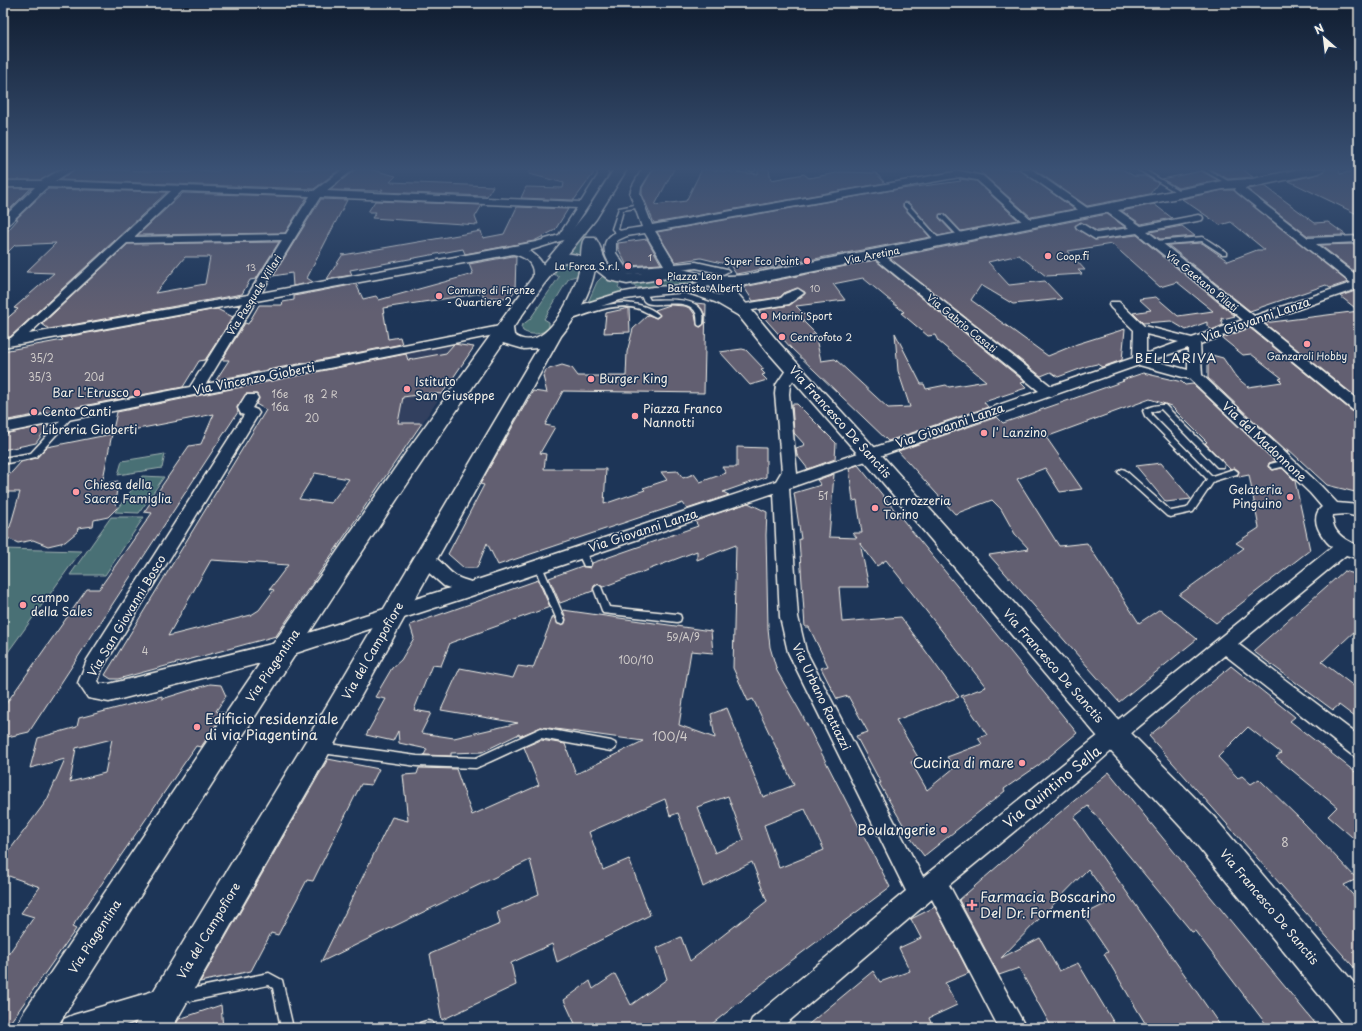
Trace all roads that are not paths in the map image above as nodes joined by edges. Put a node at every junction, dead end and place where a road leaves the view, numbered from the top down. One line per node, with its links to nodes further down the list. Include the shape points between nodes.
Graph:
1 (149, 217): 25 (street)
2 (302, 217): 21 (street, Via Pasquale Villari)
3 (587, 217): 23 (street)
4 (591, 217): 20 (street)
5 (618, 217): 19 (lane, via 615,229)
6 (645, 217): 17 (street)
7 (716, 217): 17 (street)
8 (916, 217): 27 (lane)
9 (943, 217): 22 (lane)
10 (1023, 217): 15 (street)
11 (1061, 217): 15 (street, Via Aretina)
12 (1121, 217): 18 (street, Via Gaetano Pilati)
13 (1275, 217): 26 (street)
14 (1198, 218): 18 (street)
15 (1030, 223): 22 (street, Via Aretina)
16 (1081, 226): 18 (street, via 1095,236)
17 (650, 229): 19 (street); 34 (street)
18 (1139, 230): 28 (street, Via Gaetano Pilati)
19 (625, 233): 34 (street, via 612,239 609,245 614,260 622,271 631,273)
20 (585, 236): 23 (street); 32 (street); 33 (street); 36 (street, via 602,268 615,277)
21 (290, 237): 25 (street); 43 (street, Via Pasquale Villari)
22 (962, 237): 27 (street, Via Aretina)
23 (562, 238): 29 (street)
24 (1359, 239): 26 (street)
25 (125, 240): 52 (street)
26 (1305, 241): 39 (street)
27 (938, 242): 31 (street, Via Aretina)
28 (1155, 243): 30 (lane, via 1203,239); 47 (street, Via Gaetano Pilati)
29 (512, 251): 38 (street, via 528,254 533,258 539,271); 43 (street)
30 (1224, 253)
31 (876, 254): 37 (street, Via Aretina, via 745,280); 58 (street, Via Gabrio Casati)
32 (554, 261): 33 (street, via 573,257 582,260); 38 (street)
33 (588, 267): 48 (street, via 584,283)
34 (675, 270): 35 (street, via 696,265); 36 (street); 37 (street)
35 (723, 271)
36 (633, 278): 41 (street, via 626,282 628,288)
37 (707, 280): 40 (street, via 700,287); 45 (street, via 729,293)
38 (538, 281): 50 (street)
39 (1356, 286): 47 (street, Via Giovanni Lanza)
40 (686, 289): 41 (street); 45 (street, via 713,296)
41 (645, 292): 48 (street, via 609,298); 49 (lane, via 646,300 649,302 680,303 693,307 700,314)
42 (798, 293): 45 (street, via 785,301)
43 (252, 298): 52 (street); 57 (street, Via Pasquale Villari)
44 (1115, 305): 51 (street)
45 (743, 312): 55 (street, Via Francesco De Sanctis)
46 (656, 315): 48 (lane, via 645,307 629,305 590,310)
47 (1251, 321): 53 (street, Via Giovanni Lanza); 60 (street, Via Gaetano Pilati)
48 (561, 323): 50 (street, via 540,342 523,344 508,339); 73 (street, Via del Campofiore)
49 (700, 324)
50 (505, 329): 57 (street, Via Vincenzo Gioberti); 81 (street, Via Piagentina)
51 (1140, 330): 53 (street); 54 (street)
52 (9, 342)
53 (1194, 342): 54 (street, Via Giovanni Lanza); 56 (street)
54 (1139, 361): 56 (street, Via del Madonnone); 58 (street, Via Giovanni Lanza)
55 (793, 370): 63 (street, Via Francesco De Sanctis); 69 (street, via 783,385 782,394 790,471)
56 (1195, 376): 70 (street, Via del Madonnone, via 1280,464)
57 (195, 390): 61 (street, Via Vincenzo Gioberti)
58 (1049, 392): 63 (street, Via Giovanni Lanza)
59 (252, 405): 81 (street, Via San Giovanni Bosco, via 94,666 88,683 94,692 109,692)
60 (1359, 408)
61 (70, 415): 62 (street, Via Vincenzo Gioberti); 64 (lane, via 33,455)
62 (3, 428)
63 (869, 454): 69 (street, Via Giovanni Lanza); 82 (street, Via Francesco De Sanctis)
64 (3, 461)
65 (1220, 465): 68 (lane, via 1163,407 1147,411)
66 (1122, 472): 68 (lane, via 1170,514 1190,510)
67 (1234, 472): 68 (lane)
68 (1211, 479)
69 (781, 485): 74 (street, Via Giovanni Lanza, via 584,558); 86 (street, Via Urbano Rattazzi, via 789,617 797,652)
70 (1333, 509): 71 (street); 72 (street, Via Quintino Sella, via 1326,512 1324,526 1328,534)
71 (1359, 511)
72 (1352, 550): 80 (street, Via Quintino Sella)
73 (426, 560): 75 (street, via 450,581); 77 (street, Via del Campofiore)
74 (538, 566): 75 (street, Via Giovanni Lanza); 79 (lane)
75 (471, 589): 77 (street, Via Giovanni Lanza)
76 (598, 589): 78 (lane, via 606,610)
77 (394, 614): 81 (street, Via Giovanni Lanza); 84 (street, Via del Campofiore)
78 (676, 618)
79 (561, 620)
80 (1225, 644): 82 (street, Via Quintino Sella); 85 (street)
81 (284, 649): 89 (street, Via Piagentina)
82 (1114, 735): 86 (street, Via Quintino Sella); 88 (street, Via Francesco De Sanctis, via 1203,828)
83 (611, 746): 84 (lane, via 541,733 476,763 417,761)
84 (317, 748): 87 (street, Via del Campofiore)
85 (1359, 748)
86 (928, 888): 93 (street, Via Quintino Sella); 94 (street, Via Urbano Rattazzi)
87 (168, 1000): 90 (street); 91 (street, Via del Campofiore); 92 (lane, via 269,979 278,984)
88 (1359, 1016)
89 (35, 1028)
90 (73, 1028)
91 (152, 1028)
92 (287, 1028)
93 (761, 1028)
94 (1013, 1028)

